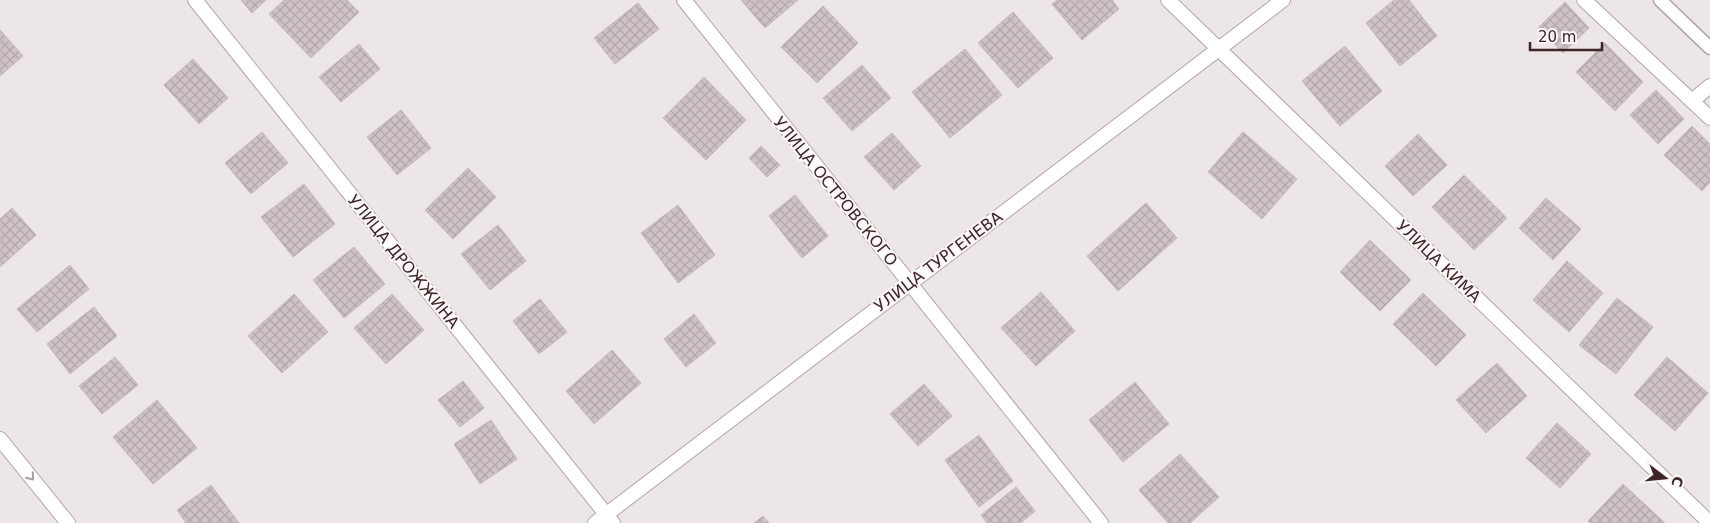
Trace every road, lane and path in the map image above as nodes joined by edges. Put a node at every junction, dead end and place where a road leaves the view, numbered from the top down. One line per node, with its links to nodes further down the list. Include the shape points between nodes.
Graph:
1 (195, 0): 14 (street, УЛИЦА ДРОЖЖИНА)
2 (684, 0): 12 (street, УЛИЦА ОСТРОВСКОГО)
3 (1168, 0): 7 (street, УЛИЦА КИМА)
4 (1282, 0): 7 (street, УЛИЦА ТУРГЕНЕВА)
5 (1584, 0): 10 (street)
6 (1660, 0): 8 (lane)
7 (1220, 48): 12 (street, УЛИЦА ТУРГЕНЕВА); 15 (street, УЛИЦА КИМА)
8 (1710, 48)
9 (1710, 86): 10 (street)
10 (1692, 101): 11 (street)
11 (1710, 118)
12 (909, 283): 14 (street, УЛИЦА ТУРГЕНЕВА); 17 (street, УЛИЦА ОСТРОВСКОГО)
13 (0, 439): 16 (street, one-way to 16)
14 (605, 520)
15 (1710, 522)
16 (68, 523)
17 (1101, 523)

